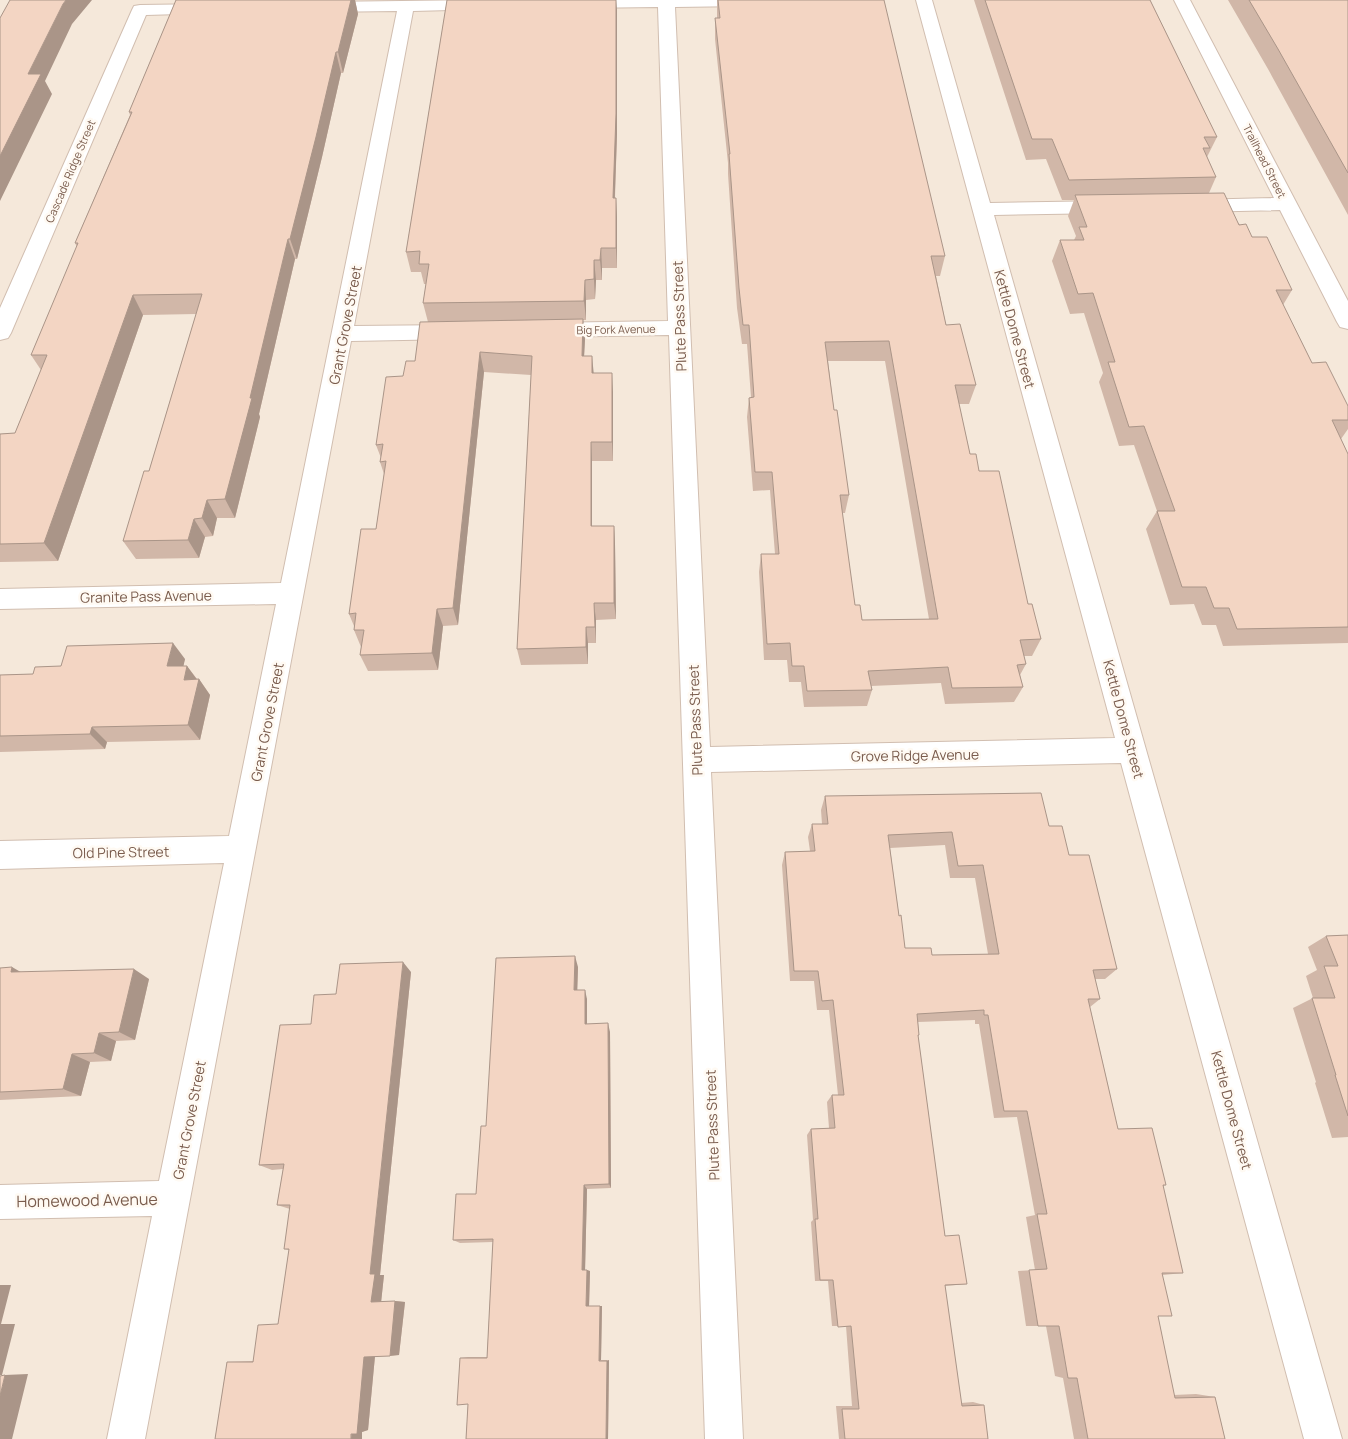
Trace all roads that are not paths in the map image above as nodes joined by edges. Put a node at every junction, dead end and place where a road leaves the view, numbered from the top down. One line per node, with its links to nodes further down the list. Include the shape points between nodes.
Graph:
1 (809, 0): 4 (street)
2 (924, 0): 13 (street, Kettle Dome Street)
3 (1182, 0): 10 (street, Trailhead Street)
4 (666, 2): 5 (street); 15 (street, Plute Pass Street)
5 (566, 3)
6 (496, 4): 7 (street)
7 (406, 6): 8 (street); 19 (street, Grant Grove Street)
8 (308, 7)
9 (229, 8): 18 (street, Cascade Ridge Street, via 140,10)
10 (1287, 204): 11 (street); 14 (street, Trailhead Street)
11 (1179, 206)
12 (1130, 207): 13 (street)
13 (982, 209): 22 (street, Kettle Dome Street)
14 (1348, 322)
15 (680, 328): 16 (street, Big Fork Avenue); 23 (street, Plute Pass Street)
16 (521, 331)
17 (472, 332): 19 (street)
18 (0, 333)
19 (343, 334): 20 (street, Grant Grove Street)
20 (292, 593): 21 (street, Granite Pass Avenue); 24 (street, Grant Grove Street)
21 (0, 599)
22 (1132, 750): 23 (street, Grove Ridge Avenue); 30 (street, Kettle Dome Street)
23 (697, 760): 29 (street, Plute Pass Street)
24 (242, 849): 25 (street, Old Pine Street); 26 (street, Grant Grove Street)
25 (0, 855)
26 (174, 1198): 27 (street, Homewood Avenue); 28 (street, Grant Grove Street)
27 (0, 1202)
28 (126, 1439)
29 (724, 1439)
30 (1323, 1439)

